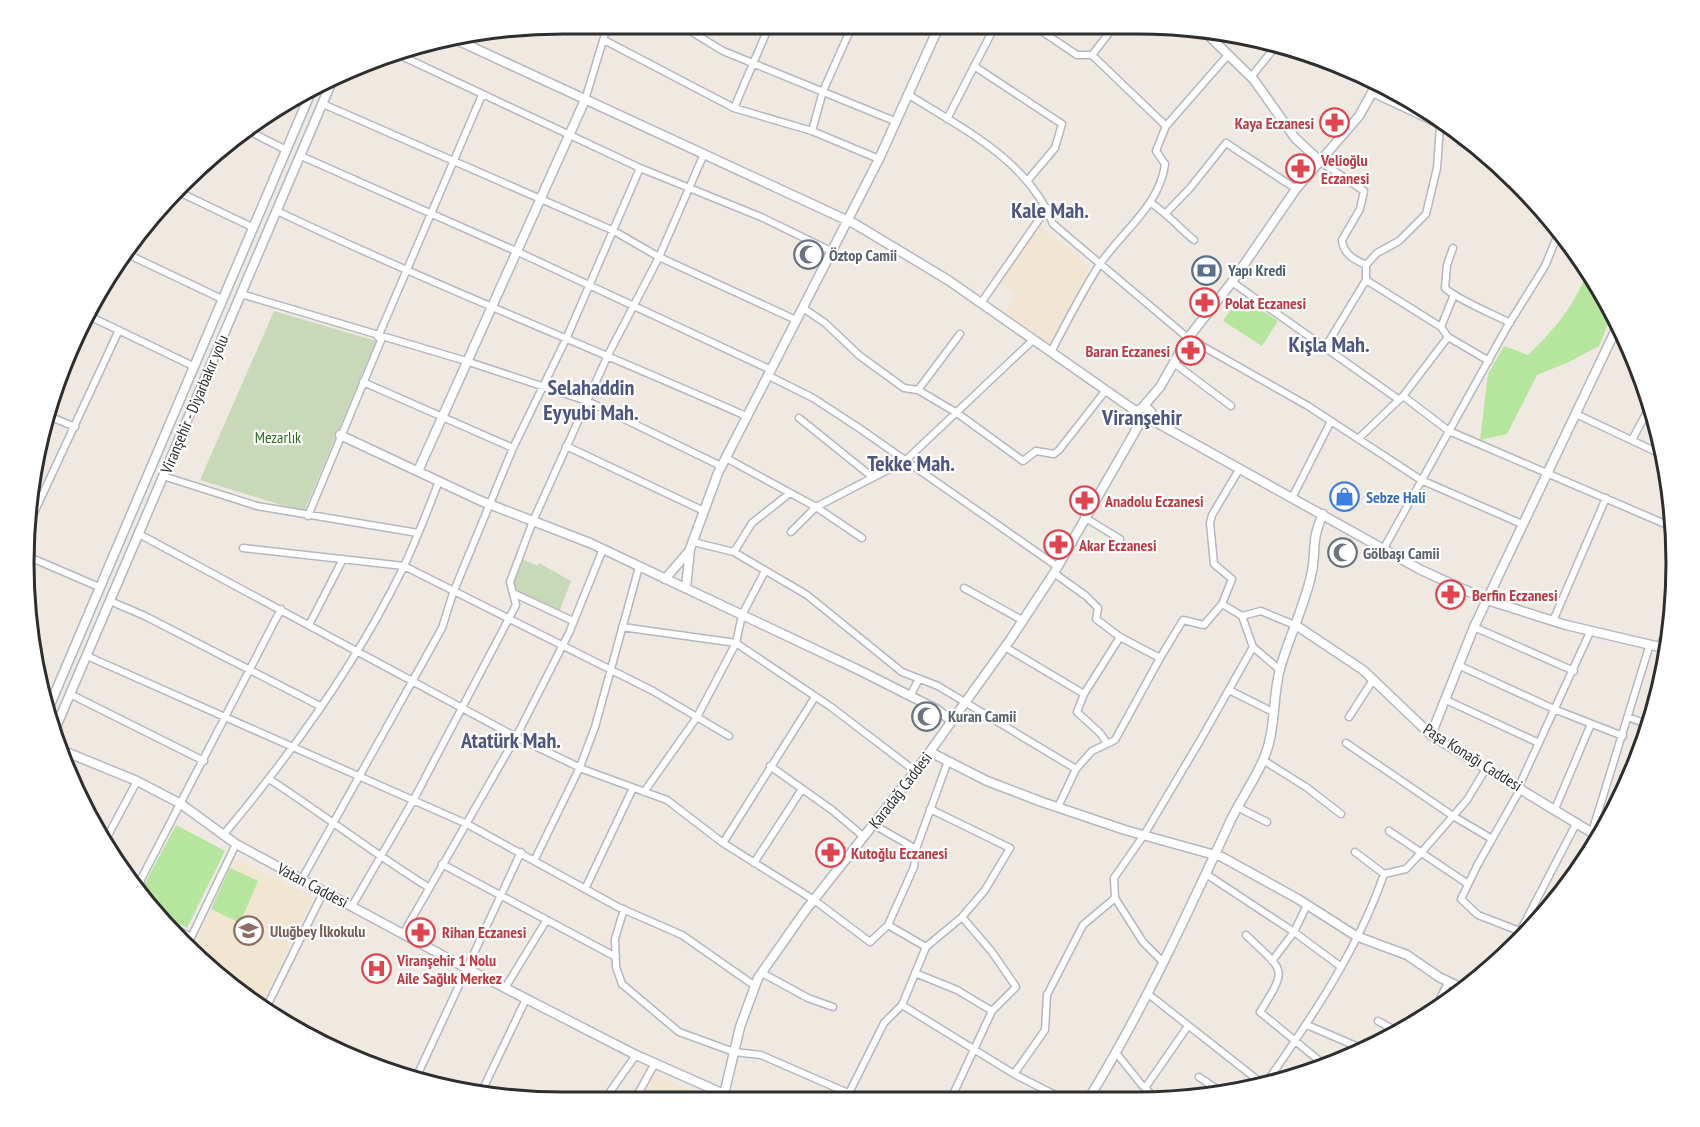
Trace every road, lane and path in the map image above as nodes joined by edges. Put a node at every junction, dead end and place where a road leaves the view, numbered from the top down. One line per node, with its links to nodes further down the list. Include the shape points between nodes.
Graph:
1 (606, 34): 9 (street)
2 (694, 34): 16 (street, via 723,51)
3 (766, 34): 16 (street)
4 (849, 34): 20 (street)
5 (936, 34): 23 (street)
6 (991, 34): 17 (street)
7 (1045, 34): 13 (street, via 1077,55)
8 (1108, 34): 13 (street)
9 (604, 40): 24 (street); 27 (street)
10 (1216, 41): 14 (street)
11 (468, 44): 24 (street)
12 (1270, 52): 18 (street)
13 (1092, 55): 31 (street)
14 (1228, 55): 18 (street); 31 (street)
15 (407, 59): 22 (street)
16 (754, 62): 20 (street); 27 (street)
17 (974, 66): 29 (street); 43 (street, via 1062,124 1055,148)
18 (1251, 77): 41 (street, via 1295,138)
19 (329, 90): 26 (street, Viranşehir - Diyarbakır yolu)
20 (823, 91): 30 (street); 32 (street)
21 (1372, 93): 28 (street); 41 (street, via 1359,116)
22 (482, 95): 35 (street); 40 (street)
23 (909, 95): 29 (street); 30 (street)
24 (585, 100): 35 (street); 37 (street)
25 (307, 101): 36 (street, Viranşehir - Diyarbakır yolu)
26 (323, 104): 38 (street, Viranşehir - Diyarbakır yolu); 40 (street)
27 (734, 108): 32 (street)
28 (1409, 110)
29 (946, 118): 43 (street)
30 (897, 122): 39 (street)
31 (1166, 126): 48 (street, via 1156,151 1165,164 1164,173)
32 (812, 131): 39 (street)
33 (1440, 131): 64 (street, via 1437,168 1426,214 1400,241 1377,253)
34 (255, 134): 36 (street)
35 (571, 136): 42 (street); 47 (street)
36 (286, 150): 54 (street, Viranşehir - Diyarbakır yolu)
37 (704, 154): 44 (street); 53 (street)
38 (301, 156): 50 (street, Viranşehir - Diyarbakır yolu); 51 (street)
39 (879, 159): 53 (street)
40 (452, 161): 47 (street); 51 (street)
41 (1321, 162): 45 (street); 64 (street, via 1364,190 1360,209 1342,240 1347,252)
42 (640, 168): 44 (street); 55 (street)
43 (1028, 180): 49 (street)
44 (688, 188): 60 (street); 62 (street)
45 (1296, 189): 52 (street, via 1226,143); 67 (street)
46 (184, 195): 54 (street)
47 (542, 198): 55 (street); 59 (street)
48 (1151, 203): 52 (street); 63 (street)
49 (1047, 208): 63 (street, via 1053,224); 72 (street)
50 (277, 211): 65 (street); 69 (street, Viranşehir - Diyarbakır yolu)
51 (430, 213): 59 (street); 65 (street)
52 (1166, 213): 56 (street)
53 (848, 220): 60 (street); 72 (street)
54 (252, 227): 71 (street, Viranşehir - Diyarbakır yolu)
55 (615, 231): 62 (street); 68 (street)
56 (1194, 240)
57 (1556, 240): 78 (street, via 1545,266)
58 (1453, 248): 70 (street, via 1444,284)
59 (518, 252): 68 (street); 73 (street)
60 (833, 252): 74 (street)
61 (133, 257): 71 (street)
62 (658, 257): 75 (street); 77 (street)
63 (1099, 265): 86 (street); 89 (street)
64 (1366, 265): 66 (street)
65 (406, 272): 73 (street); 83 (street)
66 (1366, 280): 79 (street); 88 (street)
67 (1232, 282): 86 (street); 88 (street)
68 (590, 287): 75 (street); 85 (street)
69 (241, 294): 83 (street); 128 (street, Viranşehir - Diyarbakır yolu)
70 (1453, 297): 78 (street); 79 (street)
71 (222, 299): 94 (street, Viranşehir - Diyarbakır yolu)
72 (981, 303): 87 (street)
73 (492, 308): 85 (street); 91 (street)
74 (803, 308): 77 (street); 99 (street, via 904,388)
75 (634, 309): 90 (street); 95 (street)
76 (95, 319): 80 (street)
77 (796, 320): 95 (street)
78 (1510, 323): 92 (street)
79 (1441, 327): 84 (street)
80 (119, 330): 94 (street); 115 (street)
81 (960, 334): 99 (street)
82 (1613, 335): 106 (street)
83 (380, 337): 91 (street); 96 (street)
84 (1449, 337): 92 (street); 101 (street)
85 (567, 338): 90 (street); 97 (street)
86 (1188, 338): 93 (street); 113 (street)
87 (1033, 340): 89 (street); 105 (street)
88 (1326, 346): 101 (street)
89 (1051, 352): 100 (street)
90 (609, 355): 102 (street); 108 (street)
91 (466, 361): 97 (street); 107 (street)
92 (1489, 361): 116 (street)
93 (1174, 363): 98 (street); 103 (street)
94 (193, 366): 162 (street, Viranşehir - Diyarbakır yolu)
95 (768, 372): 108 (street); 123 (street)
96 (363, 382): 107 (street); 117 (street)
97 (541, 387): 102 (street); 121 (street)
98 (1160, 387): 104 (street); 109 (street)
99 (918, 390): 105 (street)
100 (1106, 390): 104 (street); 105 (street, via 1059,450 1054,454 1036,451 1023,461)
101 (1401, 397): 116 (street); 118 (street)
102 (587, 401): 120 (street); 124 (street)
103 (1231, 406)
104 (1140, 410): 109 (street); 114 (street, via 1136,417)
105 (957, 413): 123 (street)
106 (1576, 414): 119 (street); 127 (street)
107 (442, 416): 121 (street); 126 (street)
108 (746, 416): 124 (street)
109 (1152, 416): 114 (street, via 1146,424); 125 (street)
110 (1644, 417): 119 (street)
111 (799, 418): 129 (street)
112 (55, 419): 115 (street)
113 (1331, 421): 118 (street); 133 (street)
114 (1140, 423): 141 (street, Karadağ Caddesi)
115 (75, 428): 135 (street)
116 (1449, 431): 127 (street); 130 (street)
117 (340, 435): 126 (street); 140 (street)
118 (1358, 439): 130 (street)
119 (1632, 440): 122 (street)
120 (566, 446): 138 (street); 142 (street)
121 (513, 448): 136 (street)
122 (1653, 450)
123 (905, 461): 129 (street); 159 (street)
124 (723, 462): 132 (street); 138 (street)
125 (1240, 468): 133 (street); 169 (street, via 1216,506 1210,524 1214,564 1232,579)
126 (418, 471): 131 (street)
127 (1549, 473): 134 (street); 144 (street)
128 (163, 476): 140 (street, via 257,506); 146 (street, Viranşehir - Diyarbakır yolu)
129 (871, 476): 137 (street)
130 (1421, 480): 144 (street); 152 (street)
131 (439, 482): 136 (street); 147 (street)
132 (790, 493): 137 (street); 154 (street, via 752,524)
133 (1292, 498): 139 (street)
134 (1606, 498): 143 (street); 176 (street)
135 (38, 500)
136 (491, 505): 142 (street); 165 (street)
137 (816, 507): 145 (street); 148 (street)
138 (704, 511): 150 (street)
139 (1323, 514): 152 (street); 178 (street, via 1315,531 1313,566)
140 (308, 516): 147 (street)
141 (1084, 518): 149 (street); 159 (street, Karadağ Caddesi)
142 (533, 521): 153 (street); 166 (street, via 510,582)
143 (1663, 522)
144 (1522, 524): 167 (street)
145 (791, 532)
146 (139, 534): 168 (street, Viranşehir - Diyarbakır yolu); 170 (street)
147 (418, 534): 157 (street)
148 (862, 538)
149 (1120, 539)
150 (691, 546): 154 (street); 161 (street); 163 (street)
151 (243, 548): 156 (street)
152 (1384, 548): 167 (street)
153 (603, 549): 158 (street); 174 (street)
154 (734, 552): 160 (street)
155 (34, 559): 162 (street)
156 (343, 559): 157 (street); 177 (street)
157 (404, 566): 165 (street); 189 (street)
158 (639, 567): 161 (street); 179 (street)
159 (1056, 570): 175 (street, Karadağ Caddesi); 182 (street, via 1098,608 1096,619)
160 (765, 571): 171 (street); 197 (street, via 807,595 888,662)
161 (665, 579): 163 (street)
162 (99, 587): 205 (street, Viranşehir - Diyarbakır yolu)
163 (687, 588): 171 (street)
164 (964, 588): 175 (street)
165 (453, 593): 173 (street); 199 (street, via 442,628)
166 (513, 593): 173 (street, via 516,604); 174 (street)
167 (1487, 600): 176 (street); 180 (street)
168 (110, 601): 190 (street, Viranşehir - Diyarbakır yolu); 193 (street)
169 (1222, 604): 172 (street); 191 (street, via 1204,625 1183,620)
170 (280, 609): 177 (street); 193 (street)
171 (742, 615): 183 (street); 203 (street)
172 (1242, 616): 178 (street, via 1261,610); 188 (street)
173 (508, 620): 185 (street); 209 (street)
174 (573, 621): 185 (street)
175 (1022, 621): 187 (street, Karadağ Caddesi)
176 (1553, 621): 181 (street)
177 (309, 624): 189 (street)
178 (1297, 626): 195 (street); 198 (street, Paşa Konağı Caddesi)
179 (622, 627): 183 (street); 194 (street)
180 (1474, 627): 192 (street); 196 (street)
181 (1591, 630): 184 (street); 196 (street)
182 (1120, 637): 191 (street); 202 (street)
183 (736, 643): 204 (street); 213 (street)
184 (1650, 644): 186 (street); 215 (street)
185 (562, 646): 194 (street); 223 (street)
186 (1659, 646)
187 (1005, 647): 202 (street); 207 (street, Karadağ Caddesi)
188 (1253, 647): 195 (street); 200 (street)
189 (357, 651): 199 (street); 208 (street)
190 (87, 656): 201 (street, Viranşehir - Diyarbakır yolu); 212 (street)
191 (1160, 658): 224 (street, via 1115,740)
192 (1458, 666): 206 (street); 210 (street)
193 (249, 670): 208 (street); 212 (street)
194 (611, 670): 213 (street); 234 (street)
195 (1280, 670): 211 (street)
196 (1574, 671): 210 (street)
197 (919, 679): 203 (street); 207 (street)
198 (1373, 680): 214 (street); 220 (street, Paşa Konağı Caddesi)
199 (411, 681): 209 (street); 238 (street)
200 (1229, 690): 211 (street); 263 (street)
201 (70, 694): 216 (street, Viranşehir - Diyarbakır yolu); 231 (street)
202 (1084, 694): 224 (street, via 1077,712)
203 (910, 696): 217 (street)
204 (815, 697): 233 (street); 237 (street)
205 (53, 698)
206 (1446, 699): 220 (street); 226 (street)
207 (965, 702): 217 (street, Karadağ Caddesi); 236 (street)
208 (320, 706): 227 (street)
209 (462, 709): 223 (street); 245 (street)
210 (1556, 710): 219 (street); 226 (street)
211 (1273, 712): 230 (street, via 1270,742)
212 (223, 717): 227 (street); 231 (street)
213 (697, 717): 221 (street); 244 (street)
214 (1349, 717)
215 (1628, 717): 218 (street); 222 (street)
216 (59, 720)
217 (952, 721): 228 (street, Karadağ Caddesi)
218 (1641, 722)
219 (1591, 724): 222 (street); 250 (street)
220 (1431, 735): 235 (street, Paşa Konağı Caddesi)
221 (729, 736)
222 (1623, 736): 254 (street)
223 (516, 737): 234 (street); 257 (street)
224 (1107, 743): 236 (street, via 1092,750)
225 (1346, 743): 252 (street)
226 (1539, 743): 241 (street)
227 (293, 746): 238 (street); 239 (street)
228 (930, 752): 232 (street); 237 (street, Karadağ Caddesi)
229 (70, 754): 240 (street, Vatan Caddesi)
230 (1263, 760): 248 (street); 251 (street)
231 (204, 761): 246 (street)
232 (948, 761): 247 (street, via 987,781); 249 (street)
233 (770, 766): 243 (street); 266 (street)
234 (580, 767): 242 (street); 274 (street)
235 (1487, 767): 241 (street, Paşa Konağı Caddesi); 252 (street)
236 (1076, 769): 247 (street)
237 (915, 771): 258 (street, Karadağ Caddesi)
238 (360, 775): 245 (street); 253 (street)
239 (268, 779): 253 (street); 262 (street)
240 (137, 781): 246 (street, Vatan Caddesi); 261 (street)
241 (1520, 787): 250 (street, Paşa Konağı Caddesi); 265 (street)
242 (633, 788): 244 (street); 283 (street)
243 (802, 789): 264 (street); 275 (street)
244 (644, 792): 266 (street, via 667,801)
245 (414, 799): 257 (street); 273 (street)
246 (181, 804): 262 (street, Vatan Caddesi); 280 (street)
247 (1058, 807): 263 (street)
248 (1237, 807): 255 (street); 272 (street)
249 (930, 809): 268 (street); 292 (street, via 1010,848 985,890)
250 (1555, 809): 256 (street, Paşa Konağı Caddesi)
251 (1341, 814)
252 (1453, 816): 265 (street); 271 (street)
253 (334, 821): 273 (street); 279 (street)
254 (1599, 821)
255 (1267, 822)
256 (1577, 822): 260 (street, Paşa Konağı Caddesi); 291 (street)
257 (467, 824): 269 (street); 276 (street)
258 (874, 825): 264 (street, Karadağ Caddesi); 268 (street)
259 (1389, 831): 271 (street)
260 (1592, 832)
261 (109, 834)
262 (224, 834): 267 (street, Vatan Caddesi)
263 (1144, 835): 272 (street); 286 (street, via 1114,878)
264 (864, 837): 287 (street, Karadağ Caddesi)
265 (1492, 839): 281 (street)
266 (723, 843): 275 (street)
267 (236, 844): 279 (street, Vatan Caddesi); 301 (street)
268 (916, 849): 294 (street, via 914,867)
269 (521, 852): 274 (street); 285 (street)
270 (1355, 852): 277 (street)
271 (1420, 854): 277 (street, via 1406,869); 281 (street)
272 (1215, 855): 278 (street); 288 (street)
273 (380, 857): 282 (street); 289 (street)
274 (536, 859): 283 (street)
275 (754, 863): 287 (street)
276 (442, 864): 282 (street); 285 (street)
277 (1384, 873): 300 (street, via 1371,914)
278 (1206, 874): 296 (street); 305 (street)
279 (302, 879): 284 (street, Vatan Caddesi)
280 (141, 881)
281 (1468, 884): 295 (street, via 1461,899 1464,904 1484,918)
282 (428, 887): 297 (street)
283 (586, 887): 290 (street)
284 (324, 891): 289 (street, Vatan Caddesi); 317 (street)
285 (502, 897): 293 (street); 307 (street)
286 (1115, 898): 305 (street, via 1143,942); 334 (street, via 1083,925 1047,995 1045,1030)
287 (814, 900): 294 (street, via 870,942); 308 (street, Karadağ Caddesi)
288 (1307, 904): 296 (street); 300 (street)
289 (352, 906): 297 (street, Vatan Caddesi)
290 (624, 909): 303 (street, via 615,939); 312 (street, via 682,935)
291 (1533, 913)
292 (962, 917): 302 (street); 320 (street, via 1016,987)
293 (546, 921): 303 (street); 313 (street)
294 (888, 925): 302 (street)
295 (1518, 930)
296 (1294, 932): 304 (street); 306 (street)
297 (403, 934): 307 (street, Vatan Caddesi)
298 (186, 935): 301 (street)
299 (1246, 935): 304 (street)
300 (1356, 936): 306 (street); 310 (street, via 1407,955)
301 (191, 937)
302 (926, 947): 309 (street)
303 (616, 957): 328 (street, via 622,984 658,1016 679,1032)
304 (1272, 961): 325 (street, via 1280,981 1260,1012)
305 (1163, 962): 314 (street)
306 (1340, 966): 322 (street)
307 (466, 969): 313 (street, Vatan Caddesi); 333 (street)
308 (762, 973): 312 (street, Karadağ Caddesi); 319 (street, via 808,998)
309 (915, 973): 318 (street); 320 (street, via 957,990)
310 (1448, 982): 311 (street); 315 (street)
311 (1456, 985)
312 (755, 986): 328 (street, Karadağ Caddesi)
313 (505, 988): 316 (street, Vatan Caddesi)
314 (1147, 993): 323 (street); 329 (street)
315 (1442, 995)
316 (526, 999): 330 (street, Vatan Caddesi); 338 (street)
317 (269, 1002)
318 (902, 1005): 327 (street); 347 (street, via 884,1023)
319 (833, 1006)
320 (992, 1011): 327 (street)
321 (1378, 1021): 324 (street)
322 (1307, 1025): 325 (street); 326 (street)
323 (1188, 1026): 337 (street); 340 (street)
324 (1390, 1028)
325 (1296, 1041): 331 (street); 335 (street)
326 (1354, 1045)
327 (974, 1049): 334 (street); 348 (street)
328 (734, 1052): 345 (street, Karadağ Caddesi); 346 (street, via 761,1055)
329 (1117, 1054): 340 (street); 350 (street)
330 (636, 1055): 332 (street, Vatan Caddesi); 342 (street)
331 (1318, 1060)
332 (655, 1064): 343 (street); 344 (street, Vatan Caddesi)
333 (419, 1072)
334 (1014, 1074): 349 (street)
335 (1272, 1074)
336 (1199, 1077): 339 (street)
337 (1254, 1078)
338 (484, 1086)
339 (1213, 1087)
340 (1145, 1088): 341 (street)
341 (1149, 1092)
342 (609, 1093)
343 (639, 1093)
344 (711, 1093)
345 (725, 1093)
346 (844, 1093)
347 (849, 1093)
348 (954, 1093)
349 (1051, 1093)
350 (1092, 1093)

